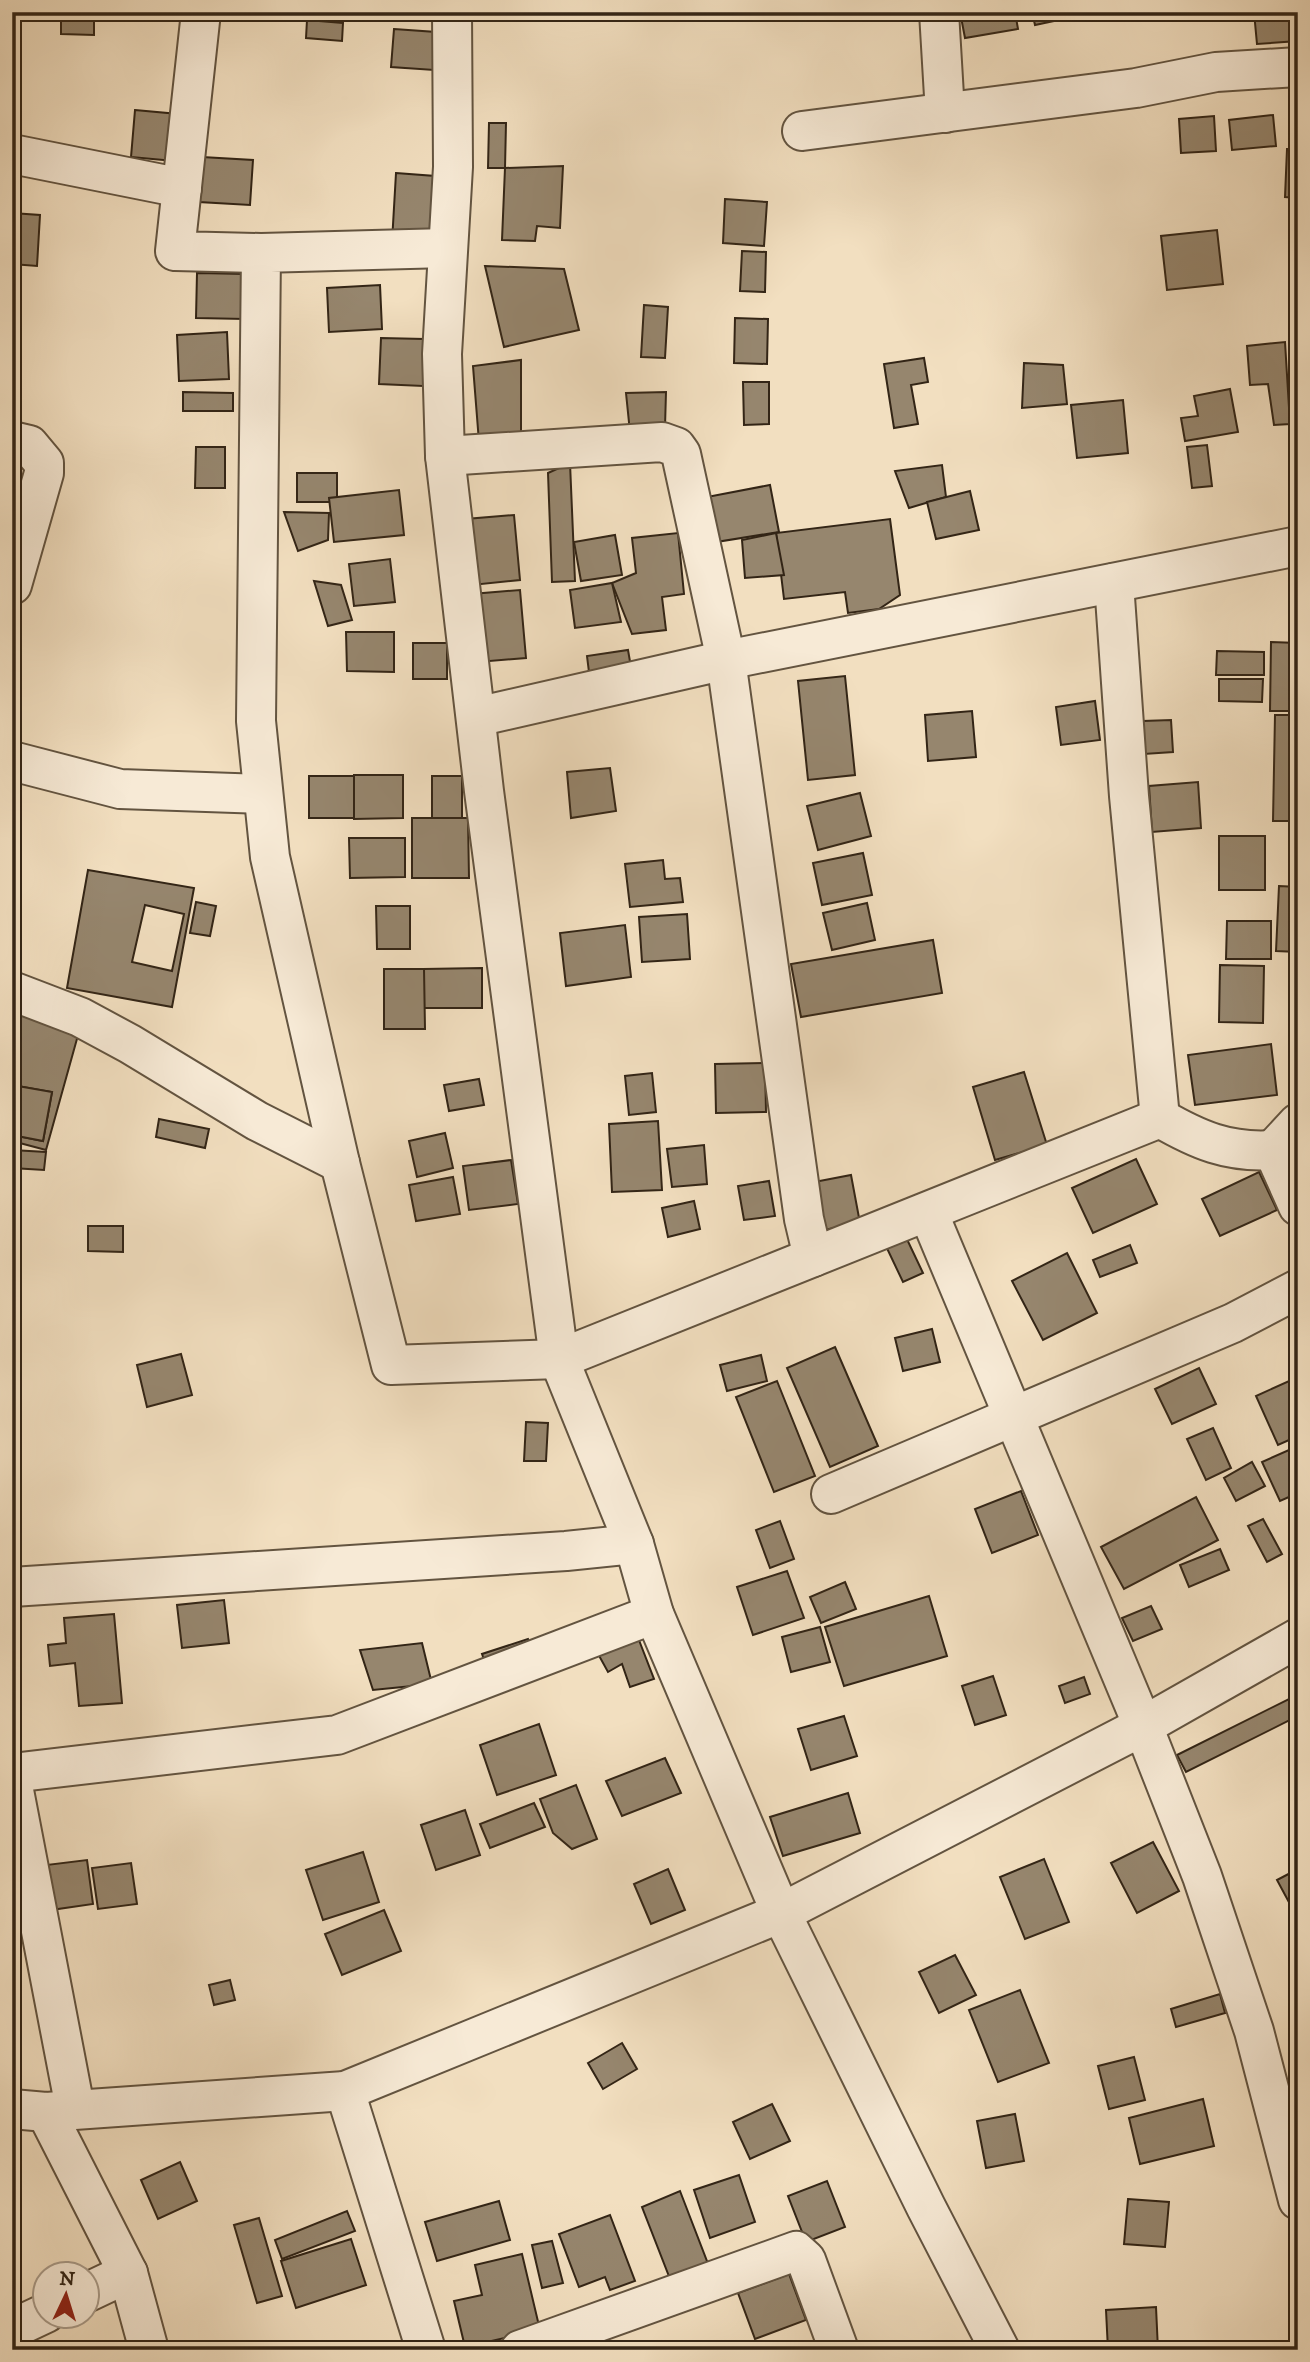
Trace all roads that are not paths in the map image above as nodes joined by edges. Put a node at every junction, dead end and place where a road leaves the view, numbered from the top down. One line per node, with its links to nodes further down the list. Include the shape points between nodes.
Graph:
1 (201, 12): 8 (street)
2 (452, 12): 9 (street, via 453,167)
3 (939, 12): 5 (street)
4 (1298, 67): 5 (street, via 1216,72 1136,88)
5 (945, 113): 6 (street)
6 (802, 131)
7 (12, 154): 8 (street)
8 (181, 188): 10 (street, via 175,251)
9 (447, 248): 10 (street); 12 (street, via 442,354)
10 (261, 253): 19 (street, via 256,721)
11 (12, 441): 15 (street, via 29,445 44,463)
12 (445, 456): 16 (street, via 662,442 676,447); 17 (street)
13 (1298, 546): 14 (street)
14 (1114, 583): 16 (street); 21 (street)
15 (12, 585)
16 (726, 660): 17 (street); 26 (street)
17 (476, 718): 28 (street)
18 (12, 761): 19 (street, via 120,789)
19 (263, 794): 23 (street, via 270,857)
20 (12, 991): 23 (street, via 80,1017)
21 (1160, 1118): 22 (street, via 1189,1135 1232,1149); 25 (street)
22 (1285, 1137): 24 (street)
23 (340, 1164): 28 (street, via 391,1365)
24 (1298, 1206)
25 (928, 1212): 26 (street); 29 (street)
26 (813, 1257): 28 (street)
27 (1298, 1289): 29 (street, via 1233,1323)
28 (559, 1359): 31 (street)
29 (1014, 1417): 30 (street); 35 (street)
30 (831, 1494)
31 (634, 1544): 32 (street); 33 (street)
32 (12, 1587)
33 (654, 1614): 36 (street, via 337,1735); 38 (street)
34 (1298, 1638): 35 (street)
35 (1143, 1726): 38 (street); 41 (street, via 1202,1876 1254,2031)
36 (12, 1773)
37 (12, 1780): 40 (street)
38 (780, 1913): 39 (street); 50 (street)
39 (345, 2091): 40 (street); 47 (street)
40 (45, 2110): 42 (street)
41 (1298, 2200)
42 (128, 2273): 43 (street); 46 (street)
43 (102, 2285)
44 (32, 2320): 45 (street)
45 (12, 2329)
46 (149, 2350)
47 (426, 2350)
48 (520, 2350): 49 (street, via 796,2250 806,2260)
49 (839, 2350)
50 (1000, 2350)

